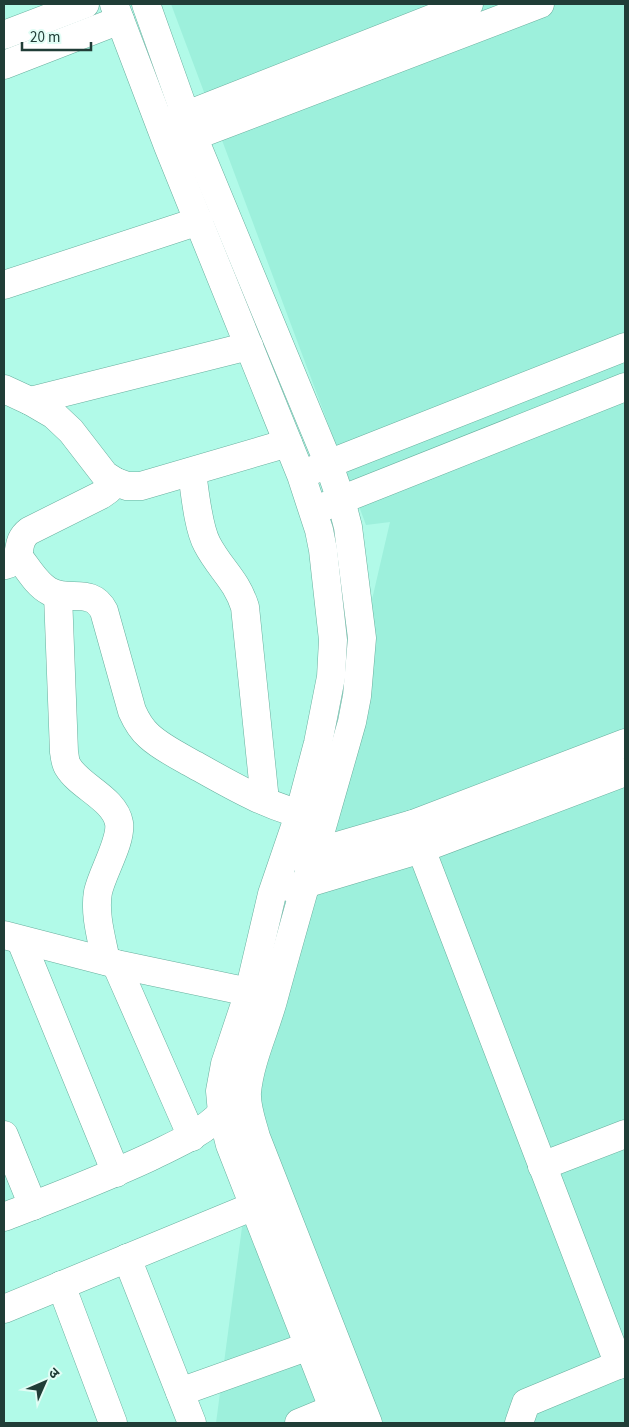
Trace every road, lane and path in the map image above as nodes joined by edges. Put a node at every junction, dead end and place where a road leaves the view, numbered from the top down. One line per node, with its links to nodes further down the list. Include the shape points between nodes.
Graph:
1 (85, 4): 6 (street)
2 (146, 4): 8 (street)
3 (469, 4): 8 (street)
4 (540, 4): 8 (street)
5 (117, 12): 7 (street); 9 (street)
6 (4, 34)
7 (4, 65)
8 (189, 126): 9 (street); 18 (street)
9 (164, 136): 10 (street)
10 (199, 221): 11 (street); 12 (street)
11 (4, 285)
12 (249, 346): 16 (street); 17 (street)
13 (625, 347): 18 (street)
14 (625, 387): 22 (street)
15 (4, 389): 16 (street)
16 (30, 401): 21 (street, via 54,415 71,431 105,475)
17 (288, 442): 19 (street); 20 (street)
18 (328, 462): 20 (street); 22 (street)
19 (192, 472): 21 (street, via 141,486); 28 (street, via 203,534 234,581 245,608)
20 (301, 475): 23 (street)
21 (116, 482): 24 (street, via 100,495 22,536)
22 (341, 500): 23 (street); 29 (street, via 362,638 357,696 352,722)
23 (313, 512): 29 (street, via 323,550 333,640)
24 (11, 561): 25 (street, via 49,592)
25 (58, 595): 28 (street, via 93,597 100,602 132,711 149,736 163,747); 37 (street, via 67,766 76,778 115,811 119,823 119,834 100,886 97,907)
26 (619, 746): 27 (street); 30 (street)
27 (624, 775): 31 (street)
28 (265, 801): 29 (street)
29 (312, 817): 32 (street); 33 (street)
30 (413, 824): 31 (street); 32 (street)
31 (421, 849): 34 (street); 43 (street)
32 (315, 852): 33 (street); 34 (street)
33 (284, 861): 35 (street)
34 (304, 884): 35 (street); 58 (street, via 251,1071 247,1106 256,1137)
35 (272, 894): 38 (street)
36 (13, 938): 37 (street); 44 (street)
37 (111, 962): 38 (street); 42 (street)
38 (249, 992): 39 (street, via 224,1064 220,1091)
39 (222, 1113): 42 (street); 46 (street, via 230,1145)
40 (625, 1134): 43 (street)
41 (4, 1135): 45 (street)
42 (192, 1137): 44 (street)
43 (542, 1166): 52 (street)
44 (116, 1173): 45 (street)
45 (33, 1206): 47 (street)
46 (254, 1206): 48 (street); 51 (street)
47 (4, 1217)
48 (127, 1258): 49 (street); 53 (street)
49 (61, 1285): 50 (street); 55 (street)
50 (4, 1309)
51 (309, 1346): 53 (street); 54 (street)
52 (622, 1363): 59 (street, via 526,1403)
53 (180, 1392): 56 (street)
54 (336, 1416): 57 (street)
55 (113, 1423)
56 (192, 1423)
57 (299, 1423)
58 (368, 1423)
59 (520, 1423)

